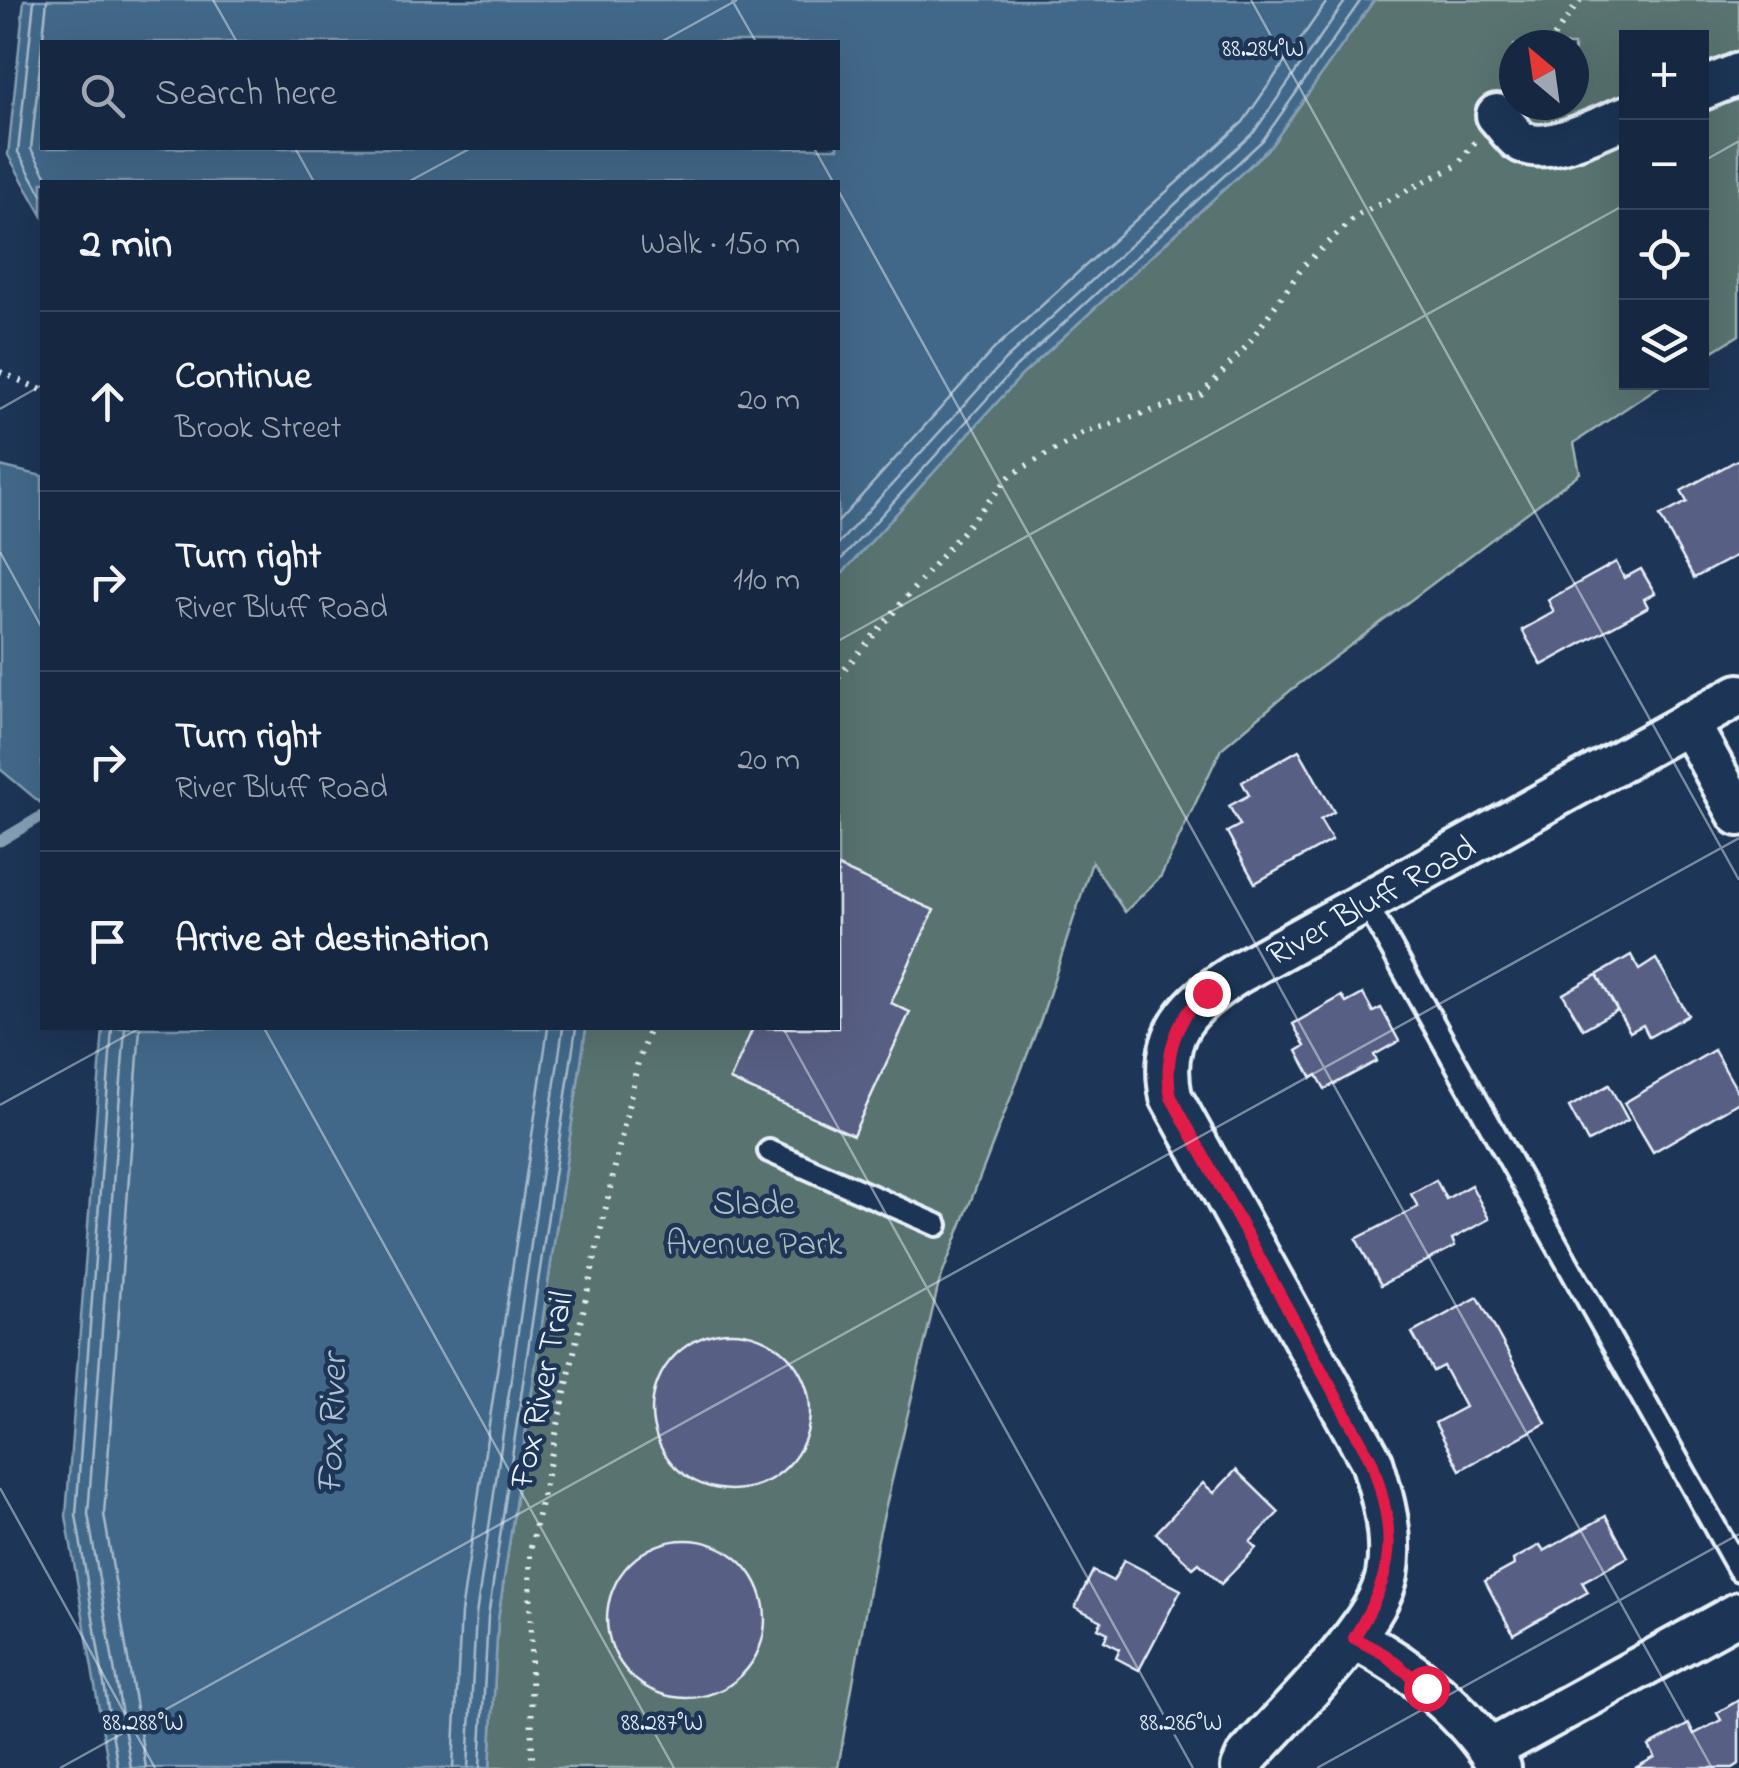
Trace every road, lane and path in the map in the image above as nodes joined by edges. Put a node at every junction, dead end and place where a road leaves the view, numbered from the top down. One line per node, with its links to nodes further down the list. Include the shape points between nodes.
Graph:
1 (1580, 0): 2 (path)
2 (1559, 30)
3 (1739, 74): 4 (street)
4 (1709, 86)
5 (1498, 115): 6 (street, via 1519,140 1539,147); 9 (path, via 1456,166 1358,215 1304,265 1202,395 1086,432 1012,474)
6 (1621, 120)
7 (0, 372): 8 (path)
8 (40, 389)
9 (840, 675)
10 (1739, 695): 11 (street, River Bluff Road)
11 (1688, 722): 12 (street); 13 (street, River Bluff Road)
12 (1739, 815)
13 (1366, 903): 17 (lane); 19 (street, River Bluff Road, via 1194,1002 1177,1032 1168,1084 1179,1116 1372,1462 1386,1512 1387,1576)
14 (649, 1030): 21 (path, Fox River Trail, via 530,1552)
15 (770, 1152): 16 (lane)
16 (936, 1224)
17 (1739, 1570)
18 (1739, 1613): 20 (street)
19 (1354, 1638): 20 (street, via 1451,1708); 22 (street, River Bluff Road)
20 (1495, 1759)
21 (532, 1768)
22 (1242, 1768)

